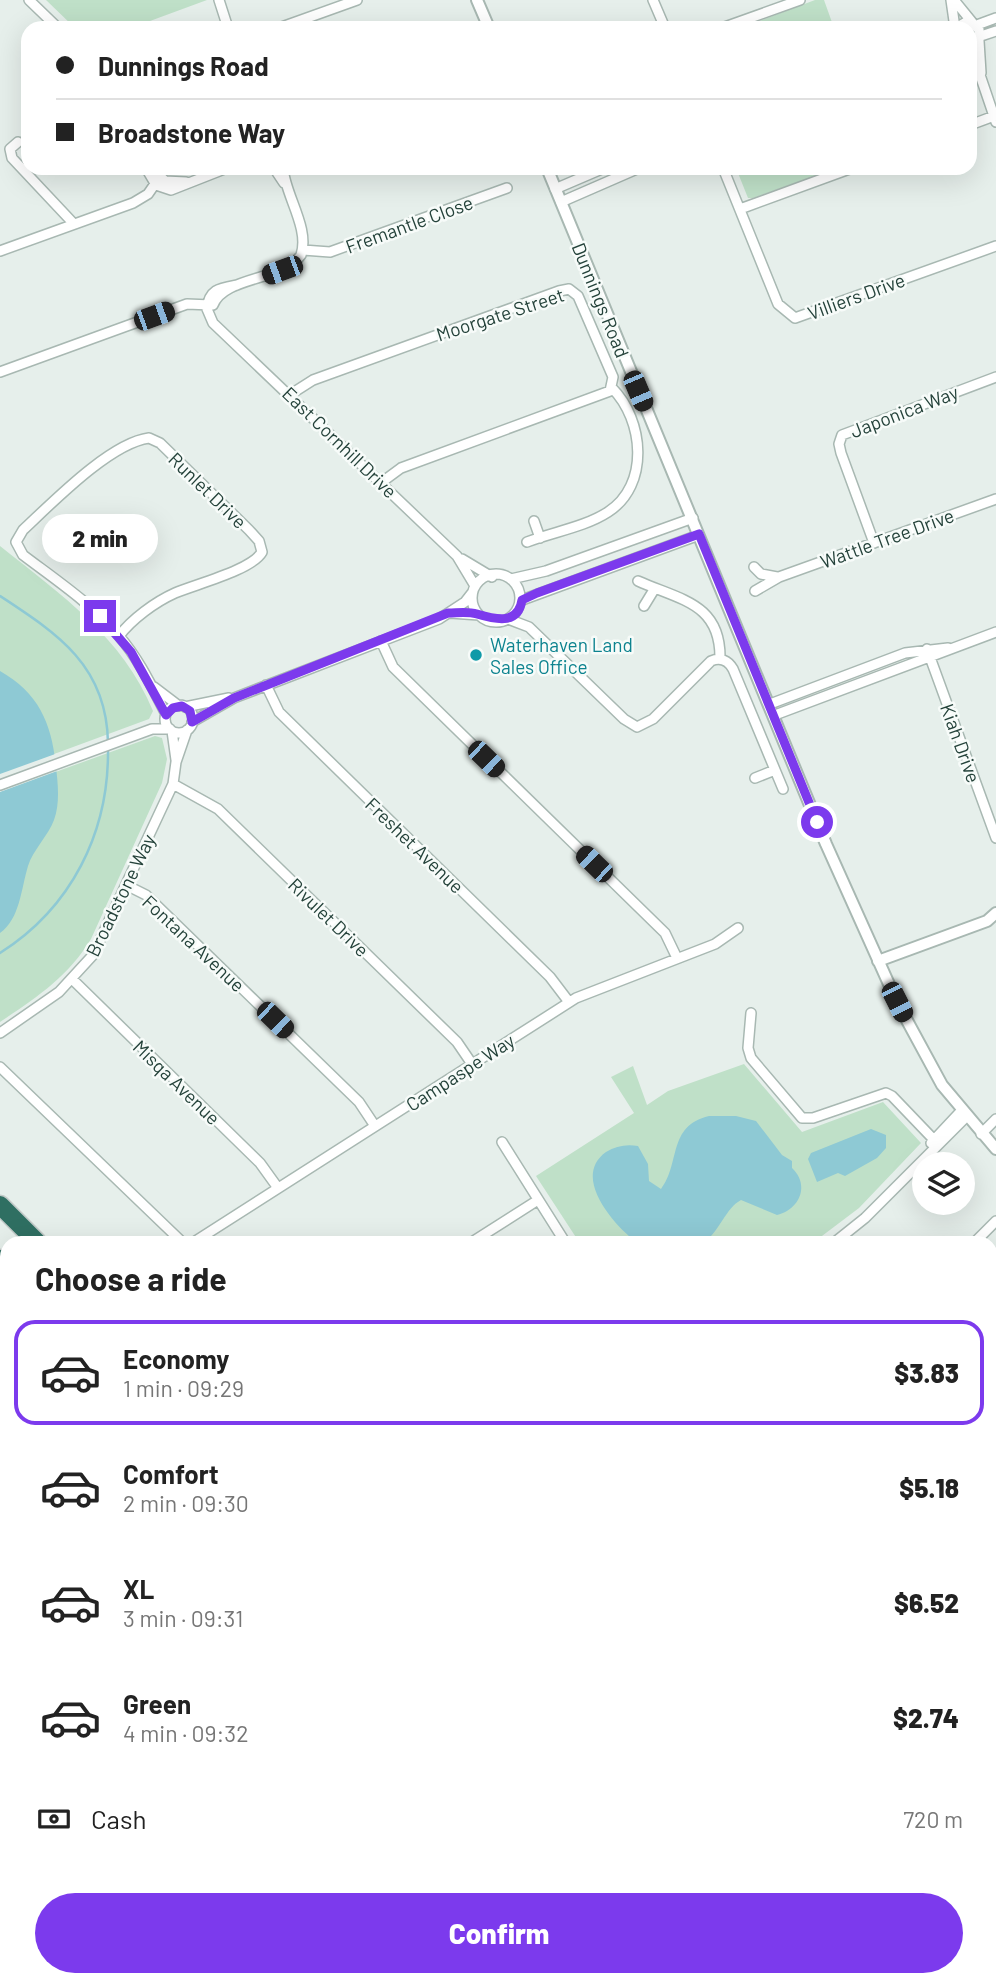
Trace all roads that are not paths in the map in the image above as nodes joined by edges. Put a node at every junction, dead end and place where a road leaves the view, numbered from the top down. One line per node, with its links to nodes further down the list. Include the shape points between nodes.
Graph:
1 (29, 0): 9 (street)
2 (219, 0): 10 (street)
3 (356, 0): 11 (street)
4 (477, 0): 12 (street)
5 (653, 0): 13 (street)
6 (800, 0): 14 (street)
7 (953, 0): 15 (street); 16 (street)
8 (996, 18): 17 (street)
9 (51, 21)
10 (226, 21)
11 (298, 21)
12 (486, 21)
13 (662, 21)
14 (742, 21)
15 (955, 21)
16 (972, 21)
17 (977, 23)
18 (977, 30): 20 (street)
19 (996, 31): 20 (street)
20 (980, 39): 21 (street); 23 (street)
21 (977, 42)
22 (977, 68): 23 (street)
23 (981, 75): 24 (street)
24 (995, 119): 25 (street)
25 (977, 123)
26 (18, 142): 27 (street, via 10,149)
27 (21, 168)
28 (28, 175): 45 (street)
29 (152, 175): 39 (street)
30 (155, 175): 39 (street)
31 (208, 175): 39 (street, via 189,182)
32 (279, 175): 40 (street)
33 (284, 175): 40 (street)
34 (550, 175): 42 (street, Dunnings Road)
35 (588, 175): 42 (street)
36 (623, 175): 43 (street)
37 (726, 175): 44 (street, Villiers Drive)
38 (833, 175): 44 (street)
39 (158, 181): 45 (street, via 133,203)
40 (285, 184): 48 (street, via 308,240)
41 (507, 188): 48 (street, Fremantle Close, via 330,252)
42 (555, 189): 43 (street, Dunnings Road)
43 (561, 202): 56 (street, Dunnings Road)
44 (740, 209): 46 (street, Villiers Drive, via 778,304 795,318)
45 (74, 224): 47 (street)
46 (996, 246)
47 (0, 251)
48 (306, 251): 49 (street, via 299,266 216,290)
49 (210, 305): 50 (street, via 187,304); 53 (street, East Cornhill Drive, via 210,319)
50 (0, 372)
51 (996, 377): 61 (street, Japonica Way, via 842,435 841,453)
52 (612, 388): 53 (street, Moorgate Street, via 612,377 581,301 565,289 313,380); 54 (street, via 401,468); 59 (street, via 638,440 638,464 628,490 602,515)
53 (291, 394): 54 (street, East Cornhill Drive)
54 (382, 482): 62 (street, East Cornhill Drive)
55 (996, 499): 61 (street, Wattle Tree Drive)
56 (693, 518): 58 (street, Dunnings Road); 66 (street)
57 (534, 521): 59 (street)
58 (699, 534): 71 (street); 86 (street, Dunnings Road)
59 (540, 538): 60 (street)
60 (527, 542)
61 (874, 543): 65 (street, Wattle Tree Drive)
62 (457, 556): 64 (street, East Cornhill Drive); 69 (street, East Cornhill Drive)
63 (754, 567): 65 (street, via 761,575)
64 (492, 577): 66 (street); 69 (street)
65 (779, 577): 70 (street, Wattle Tree Drive)
66 (511, 579): 71 (street)
67 (638, 581): 68 (street)
68 (655, 588): 72 (street); 81 (street, via 709,615 719,636)
69 (473, 589): 73 (street); 74 (street)
70 (755, 591)
71 (521, 603): 75 (street); 76 (street)
72 (644, 606)
73 (448, 613): 74 (street); 79 (street)
74 (479, 615): 75 (street, via 488,620)
75 (508, 619): 76 (street)
76 (529, 627): 81 (street, via 634,727 653,719 706,664)
77 (996, 632): 80 (street)
78 (119, 636): 78 (street, Runlet Drive, via 149,608 251,562 262,552 254,535 152,438 104,459 27,526 16,542 23,555); 83 (street)
79 (381, 641): 82 (street); 101 (street, via 393,667 665,933)
80 (929, 654): 86 (street); 97 (street, Kiah Drive)
81 (720, 659): 92 (street, via 733,669)
82 (266, 685): 84 (street); 104 (street, Freshet Avenue, via 279,712 550,977)
83 (152, 686): 85 (street); 87 (street)
84 (234, 698): 85 (street); 88 (street)
85 (182, 706): 87 (street); 88 (street, via 192,714)
86 (772, 710): 102 (street, Dunnings Road)
87 (166, 716): 89 (street); 90 (street)
88 (190, 726): 90 (street, via 181,733); 91 (street, Broadstone Way)
89 (152, 729): 90 (street); 95 (street)
90 (171, 730): 91 (street, Broadstone Way)
91 (176, 762): 94 (street, Broadstone Way)
92 (775, 770): 93 (street); 96 (street)
93 (755, 778)
94 (173, 784): 98 (street, Broadstone Way); 107 (street, Rivulet Drive, via 218,808 457,1042)
95 (0, 785)
96 (783, 789)
97 (996, 838)
98 (126, 885): 103 (street, Broadstone Way, via 103,936); 111 (street, Fontana Avenue, via 146,895 359,1102)
99 (993, 918): 102 (street)
100 (738, 929): 101 (street, Campaspe Way, via 715,944)
101 (677, 958): 104 (street, Campaspe Way)
102 (878, 961): 109 (street, Dunnings Road, via 921,1050)
103 (72, 979): 106 (street, Broadstone Way); 116 (street, Misqa Avenue, via 260,1163)
104 (569, 1002): 107 (street, Campaspe Way)
105 (751, 1013): 114 (street, via 750,1056 802,1118 886,1093)
106 (0, 1033)
107 (472, 1065): 111 (street, Campaspe Way)
108 (0, 1067): 122 (street)
109 (963, 1114): 112 (street, Dunnings Road); 114 (street)
110 (996, 1119): 112 (street)
111 (375, 1126): 116 (street, Campaspe Way)
112 (981, 1134): 115 (street, Dunnings Road)
113 (502, 1142): 117 (street)
114 (936, 1142): 126 (street, via 876,1207)
115 (996, 1149)
116 (278, 1188): 123 (street, Campaspe Way)
117 (538, 1200): 124 (street); 125 (street)
118 (5, 1210): 120 (highway); 121 (highway)
119 (996, 1221): 127 (street)
120 (31, 1236)
121 (38, 1236)
122 (176, 1236)
123 (203, 1236)
124 (481, 1236)
125 (561, 1236)
126 (842, 1236)
127 (981, 1236)

